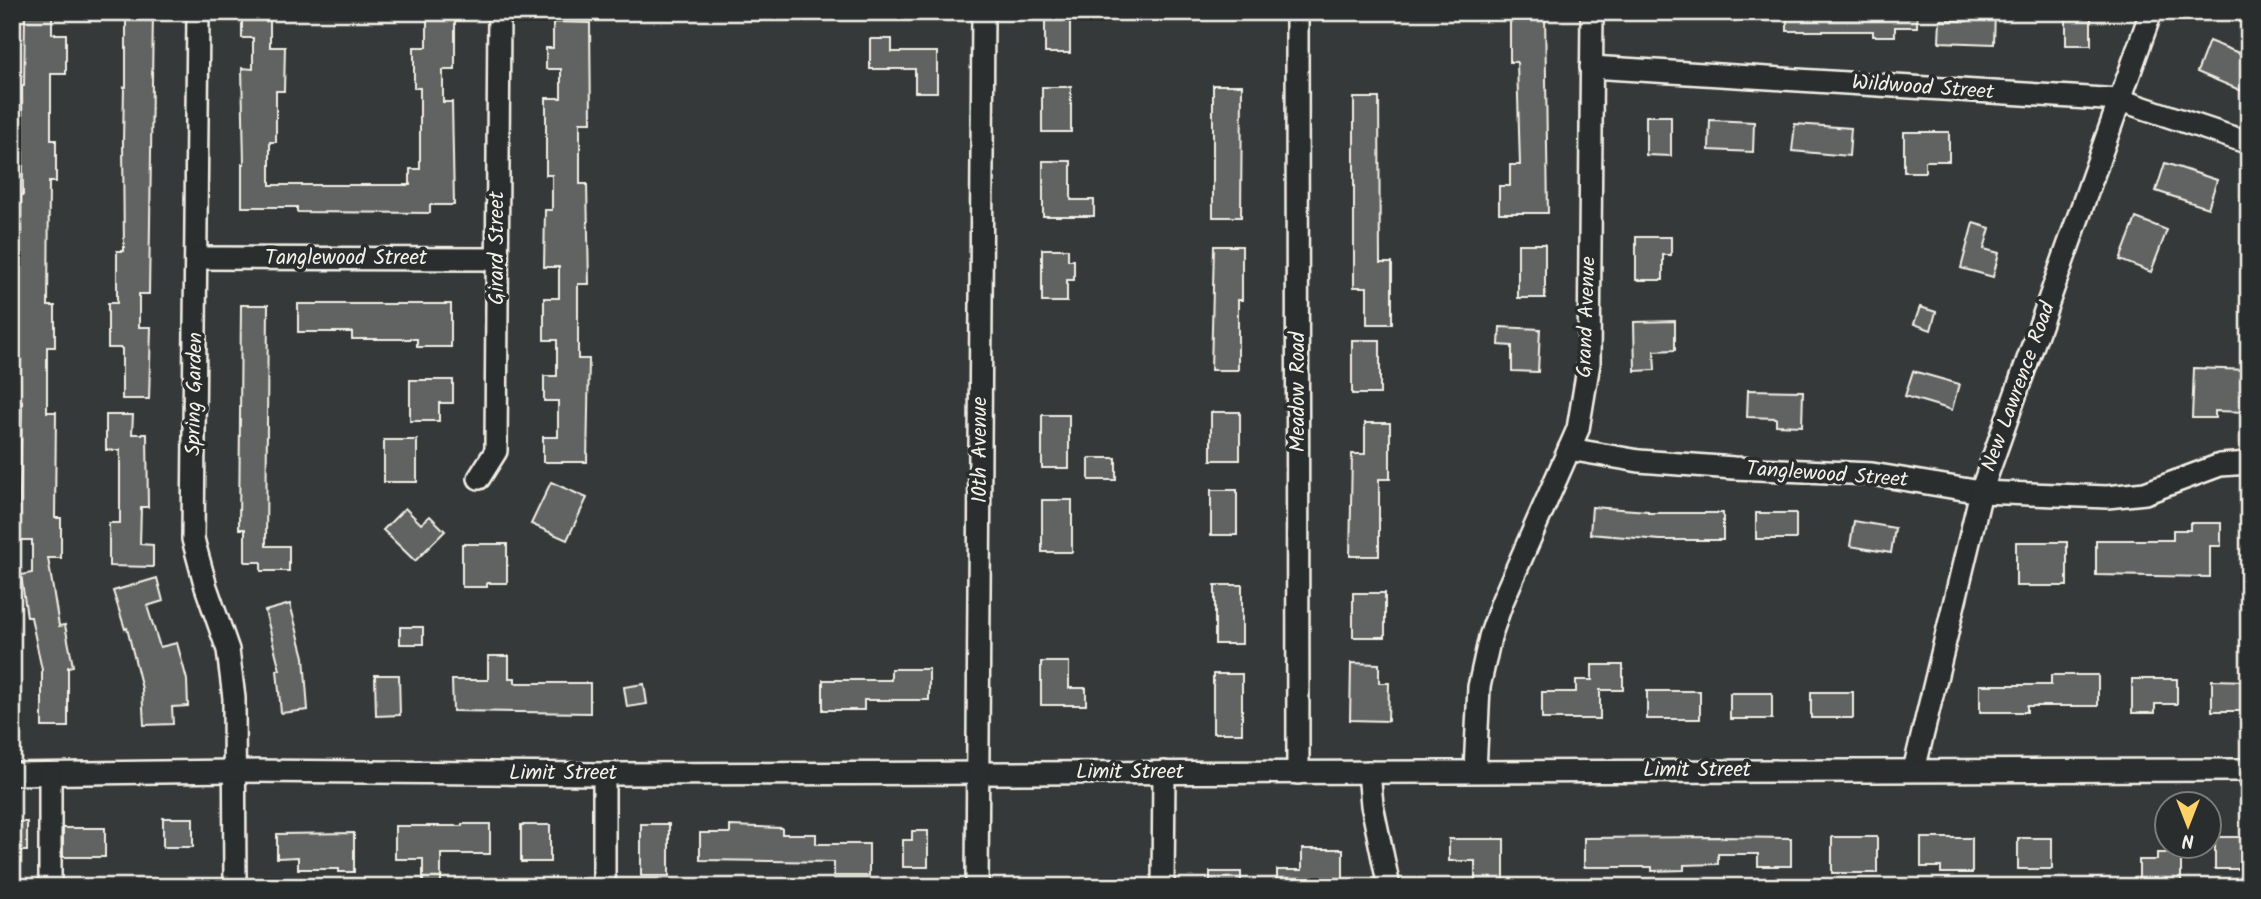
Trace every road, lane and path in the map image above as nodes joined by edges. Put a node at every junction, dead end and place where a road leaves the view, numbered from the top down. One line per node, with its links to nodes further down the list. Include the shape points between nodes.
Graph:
1 (198, 12): 10 (street, Spring Garden)
2 (499, 12): 11 (street, Girard Street)
3 (983, 12): 20 (street, 10th Avenue)
4 (1297, 12): 23 (street, Meadow Road)
5 (1592, 12): 7 (street, Grand Avenue)
6 (2151, 12): 8 (street, New Lawrence Road)
7 (1591, 67): 8 (street, Wildwood Street); 12 (street, Grand Avenue, via 1589,363 1578,429)
8 (2120, 100): 9 (street, Wildwood Street); 15 (street, New Lawrence Road)
9 (2249, 144)
10 (196, 258): 11 (street, Tanglewood Street); 18 (street, Spring Garden, via 193,539 228,650 234,698)
11 (496, 259): 14 (street, Girard Street, via 496,451)
12 (1569, 449): 15 (street, Tanglewood Street, via 1666,463 1872,474); 19 (street, Grand Avenue, via 1490,637 1479,687)
13 (2249, 463): 15 (street, Tanglewood Street, via 2220,465 2145,493 2107,497)
14 (479, 478)
15 (1981, 492): 16 (street, New Lawrence Road)
16 (1914, 769): 17 (street, Limit Street); 19 (street, Limit Street)
17 (2249, 770)
18 (234, 771): 25 (street, Limit Street); 26 (street, Limit Street); 28 (street, Spring Garden)
19 (1475, 771): 22 (street, Limit Street)
20 (978, 772): 21 (street, Limit Street); 26 (street, Limit Street); 30 (street, 10th Avenue)
21 (1164, 772): 23 (street, Limit Street); 31 (street)
22 (1369, 772): 23 (street, Limit Street); 32 (street)
23 (1298, 773)
24 (12, 774): 25 (street, Limit Street)
25 (50, 774): 27 (street)
26 (604, 774): 29 (street)
27 (50, 887)
28 (234, 887)
29 (604, 887)
30 (977, 887)
31 (1163, 887)
32 (1389, 887)

